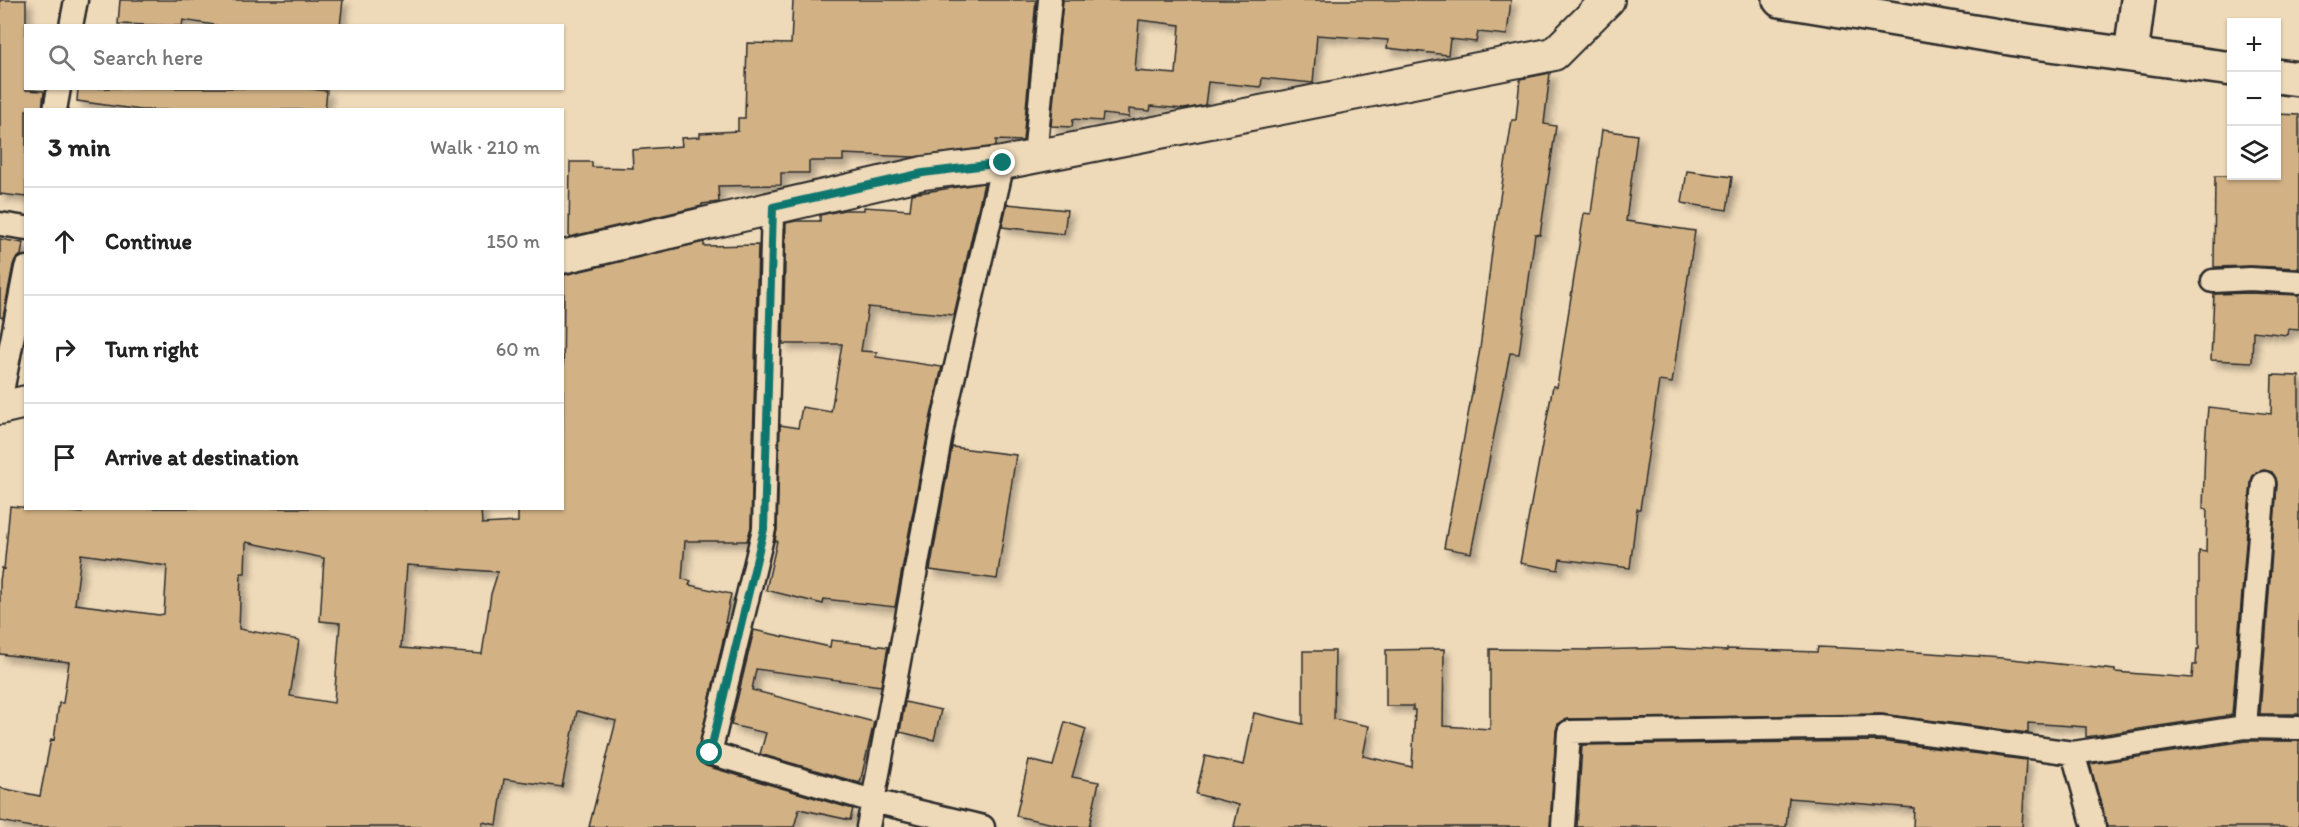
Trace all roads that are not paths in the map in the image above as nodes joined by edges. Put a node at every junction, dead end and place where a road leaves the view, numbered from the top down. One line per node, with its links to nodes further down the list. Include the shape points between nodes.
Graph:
1 (76, 0): 6 (street)
2 (1050, 0): 13 (street)
3 (1608, 0): 13 (main road, via 1554,54)
4 (1780, 0): 7 (main road)
5 (2138, 0): 7 (main road)
6 (71, 24)
7 (2131, 55): 8 (main road)
8 (2227, 68)
9 (2281, 76): 10 (main road)
10 (2299, 79)
11 (59, 90): 12 (street)
12 (55, 108)
13 (1035, 156): 14 (main road)
14 (1003, 163): 15 (main road, via 923,173); 29 (street, via 944,418)
15 (773, 207): 18 (main road); 29 (street, via 764,529 710,753)
16 (0, 224): 17 (street)
17 (24, 228)
18 (564, 257)
19 (24, 278): 22 (street)
20 (2213, 280): 21 (street)
21 (2299, 282)
22 (0, 402)
23 (24, 402): 24 (main road)
24 (0, 408)
25 (2264, 483): 26 (street)
26 (2245, 728): 27 (street); 28 (street)
27 (2299, 728)
28 (2073, 753): 32 (street, via 1881,727 1569,732); 33 (street)
29 (873, 801): 30 (street); 31 (street)
30 (868, 827)
31 (983, 827)
32 (1563, 827)
33 (2094, 827)

